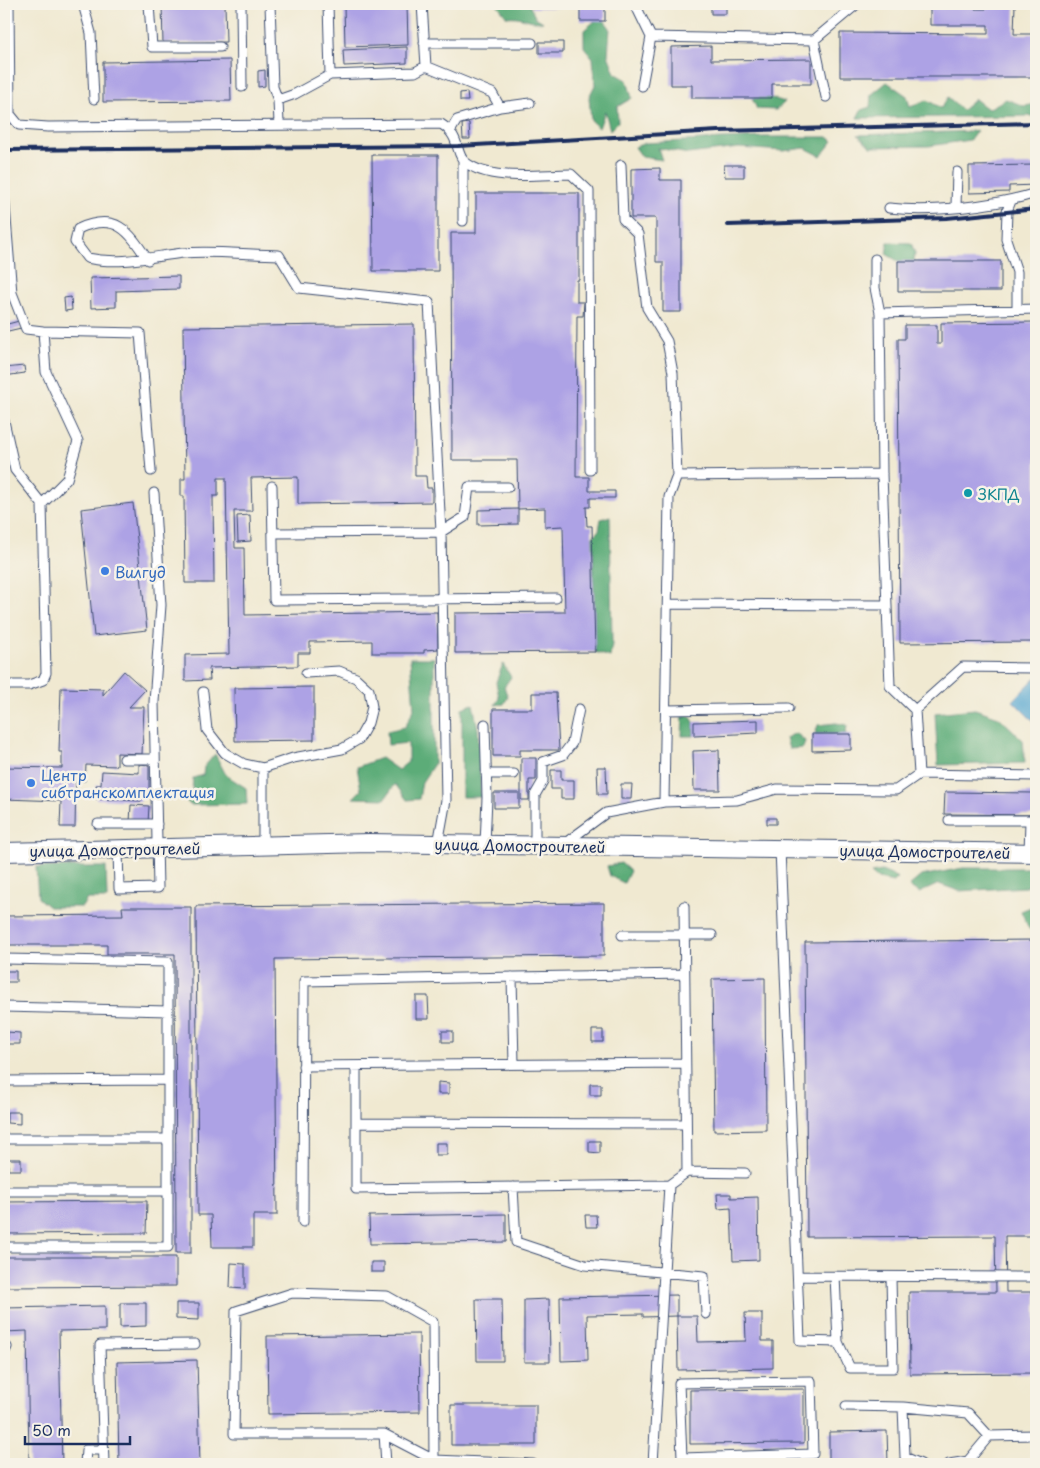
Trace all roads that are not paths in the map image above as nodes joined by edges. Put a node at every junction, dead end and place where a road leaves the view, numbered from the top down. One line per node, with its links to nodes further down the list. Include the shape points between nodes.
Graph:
1 (9, 4): 24 (lane)
2 (83, 4): 20 (lane, via 92,34)
3 (149, 4): 14 (lane, via 152,47)
4 (241, 4): 18 (lane)
5 (270, 4): 21 (lane, via 273,87)
6 (328, 4): 16 (lane)
7 (422, 4): 12 (lane)
8 (635, 4): 10 (lane)
9 (857, 4): 11 (lane)
10 (651, 37): 11 (lane); 17 (lane)
11 (814, 40): 19 (lane)
12 (424, 42): 13 (lane); 15 (lane)
13 (532, 43)
14 (220, 47)
15 (426, 66): 16 (lane, via 415,72); 23 (lane, via 492,93)
16 (330, 75): 21 (lane)
17 (642, 86)
18 (242, 87)
19 (826, 97)
20 (94, 100)
21 (278, 100): 25 (lane)
22 (530, 103): 23 (lane)
23 (500, 107): 26 (lane, via 457,120)
24 (7, 118): 25 (lane, via 19,125 48,127)
25 (278, 124): 26 (lane, via 441,124)
26 (451, 130): 27 (lane)
27 (463, 161): 35 (lane); 43 (lane, via 488,174 571,174 589,191)
28 (621, 165): 46 (lane, via 623,219 638,234 647,308 668,340 673,373)
29 (957, 172): 33 (lane)
30 (1036, 193): 32 (lane)
31 (4, 194): 41 (lane, via 12,293 26,329)
32 (1011, 201): 33 (lane); 38 (lane, via 1007,211 1006,239 1017,272)
33 (956, 206): 34 (lane, via 908,210)
34 (889, 208)
35 (463, 221)
36 (876, 259): 40 (lane, via 875,288)
37 (148, 260): 37 (lane, via 106,262 87,258 75,242 78,229 94,222 115,223 130,233); 51 (lane, via 184,253 279,256 299,288 429,302)
38 (1016, 309): 39 (lane); 40 (lane)
39 (1036, 309)
40 (880, 313): 45 (lane)
41 (43, 332): 44 (lane, via 140,333); 50 (lane, via 46,372 78,441 67,479)
42 (4, 421): 50 (lane, via 15,470)
43 (590, 470)
44 (151, 471)
45 (882, 474): 46 (lane); 56 (lane)
46 (677, 476): 55 (lane, via 669,497)
47 (272, 486): 52 (lane)
48 (508, 487): 51 (lane, via 469,487 465,517)
49 (154, 493): 66 (lane, via 161,605 154,702)
50 (42, 504): 59 (lane, via 46,673 43,680 29,685)
51 (441, 532): 52 (lane); 54 (lane)
52 (273, 533): 54 (lane, via 274,600)
53 (556, 598): 54 (lane)
54 (442, 599): 78 (lane, via 446,800)
55 (668, 604): 56 (lane); 63 (lane)
56 (886, 605): 64 (lane, via 890,686)
57 (1036, 668): 64 (lane, via 963,667)
58 (306, 674): 68 (lane, via 339,671 356,678 368,690 372,707 368,723 359,739 342,749 293,758)
59 (4, 685)
60 (203, 692): 68 (lane, via 207,730 225,753 244,764)
61 (790, 708): 63 (lane)
62 (579, 709): 81 (lane, via 572,743 563,756 543,762 543,781 535,795)
63 (666, 710): 73 (lane)
64 (915, 710): 71 (lane)
65 (485, 724): 69 (lane)
66 (155, 758): 67 (lane); 77 (lane)
67 (124, 759)
68 (263, 768): 80 (lane)
69 (486, 774): 70 (lane); 79 (lane)
70 (514, 774)
71 (919, 774): 72 (lane); 73 (lane, via 896,790 778,789 737,800)
72 (1036, 776)
73 (664, 802): 82 (lane, via 606,814)
74 (949, 820): 75 (lane)
75 (1033, 820): 87 (lane)
76 (98, 824): 77 (lane)
77 (157, 824): 83 (lane)
78 (438, 844): 79 (street, улица Домостроителей); 80 (street, улица Домостроителей)
79 (485, 844): 81 (street, улица Домостроителей)
80 (263, 845): 83 (street, улица Домостроителей)
81 (534, 845): 82 (street, улица Домостроителей)
82 (562, 846): 85 (street, улица Домостроителей)
83 (157, 848): 84 (street, улица Домостроителей); 84 (lane, via 158,888 119,889)
84 (118, 849): 86 (street, улица Домостроителей)
85 (780, 849): 87 (street, улица Домостроителей); 116 (lane)
86 (4, 852)
87 (1033, 853)
88 (684, 906): 90 (lane)
89 (622, 935): 90 (lane)
90 (684, 935): 91 (lane); 93 (lane)
91 (712, 935)
92 (4, 959): 96 (lane, via 168,962)
93 (684, 974): 94 (lane); 97 (lane)
94 (512, 978): 98 (lane); 99 (lane, via 304,981)
95 (4, 1007): 96 (lane)
96 (168, 1011): 101 (lane)
97 (685, 1063): 98 (lane); 104 (lane)
98 (514, 1064): 100 (lane)
99 (304, 1066): 100 (lane); 113 (lane)
100 (356, 1066): 103 (lane)
101 (168, 1080): 102 (lane); 106 (lane)
102 (4, 1081)
103 (356, 1123): 104 (lane); 110 (lane, via 356,1188)
104 (686, 1124): 107 (lane)
105 (4, 1139): 106 (lane)
106 (168, 1139): 112 (lane)
107 (688, 1172): 108 (lane); 109 (lane)
108 (745, 1173)
109 (669, 1185): 110 (lane); 115 (lane)
110 (513, 1186): 115 (lane, via 516,1242 585,1265)
111 (4, 1190): 112 (lane)
112 (168, 1191): 114 (lane, via 168,1247)
113 (303, 1222)
114 (4, 1247)
115 (664, 1271): 120 (lane, via 704,1276); 135 (lane)
116 (798, 1276): 117 (lane); 121 (lane, via 800,1342)
117 (835, 1276): 118 (lane); 121 (lane)
118 (891, 1276): 119 (lane); 121 (lane, via 893,1368 850,1368)
119 (1036, 1277)
120 (706, 1314)
121 (838, 1342)
122 (194, 1344): 128 (lane, via 100,1346)
123 (846, 1406): 124 (lane)
124 (903, 1407): 127 (lane, via 968,1413); 136 (lane, via 905,1457)
125 (384, 1434): 129 (lane); 129 (lane, via 234,1434 236,1311 292,1293 386,1296 433,1322); 133 (lane)
126 (1036, 1435): 127 (lane)
127 (990, 1436): 137 (lane, via 968,1461)
128 (103, 1450): 131 (lane, via 86,1450); 132 (lane)
129 (434, 1460): 134 (lane)
130 (681, 1461): 130 (lane, via 813,1454 811,1381 679,1384)
131 (85, 1464)
132 (104, 1464)
133 (386, 1464)
134 (534, 1464)
135 (653, 1464)
136 (921, 1464)
137 (949, 1464)

